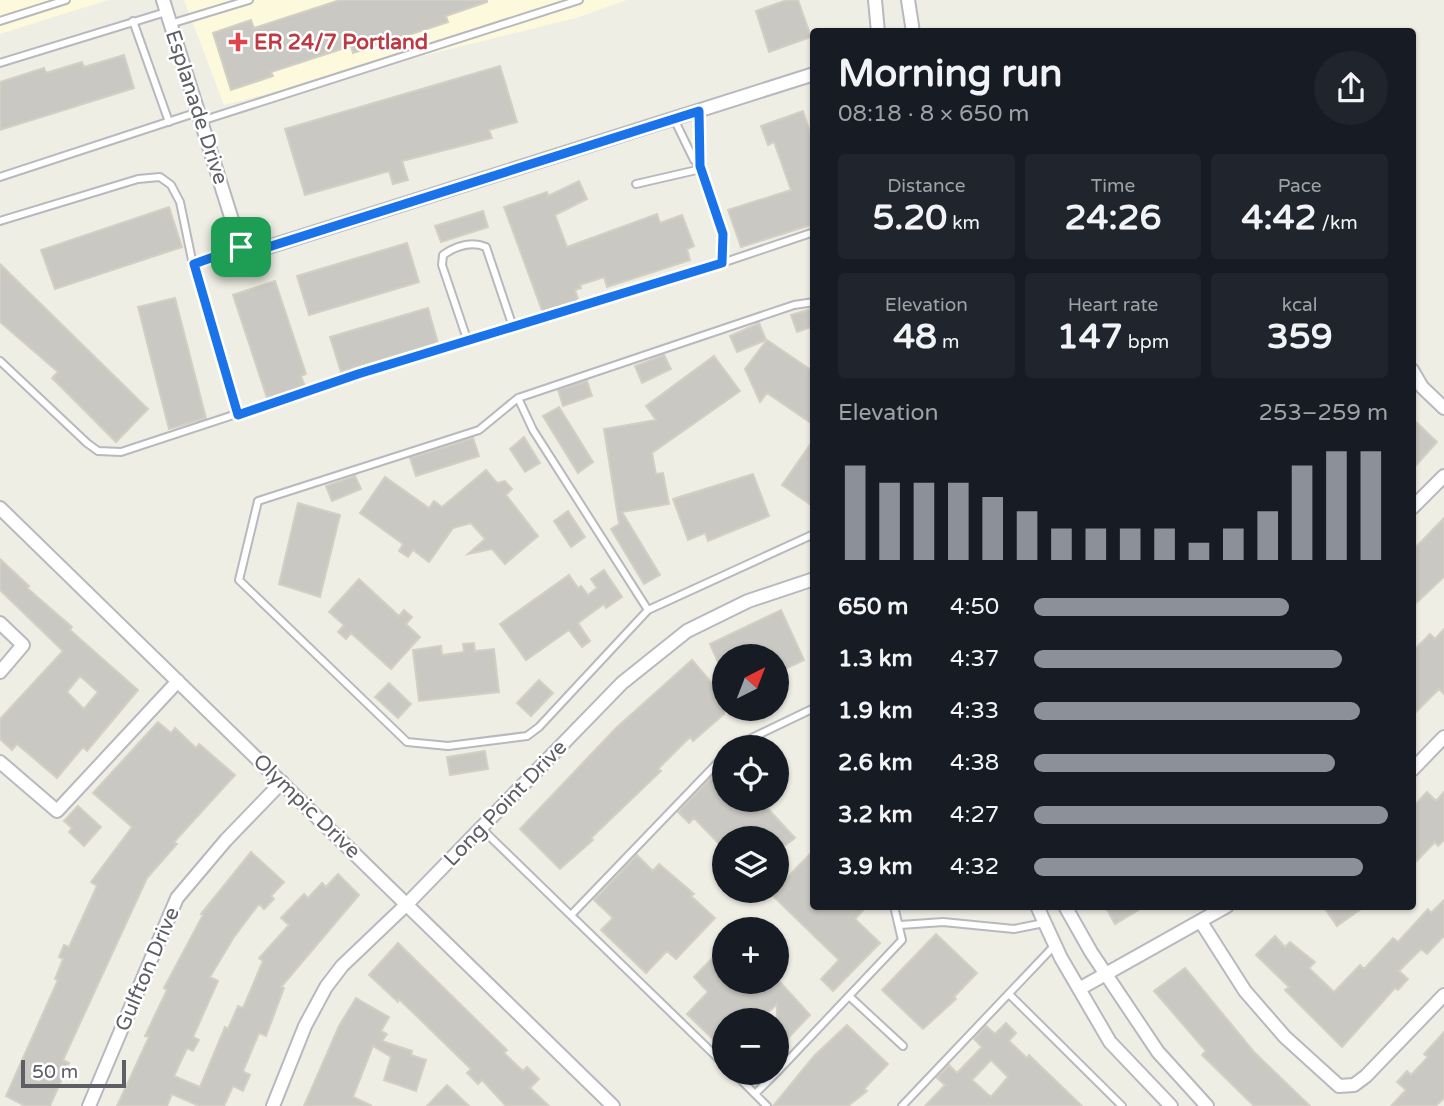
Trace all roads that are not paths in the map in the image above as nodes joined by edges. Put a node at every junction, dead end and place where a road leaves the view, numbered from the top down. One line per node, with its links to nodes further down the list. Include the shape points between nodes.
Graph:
1 (66, 0): 7 (lane)
2 (249, 0): 6 (lane)
3 (579, 0): 14 (lane)
4 (875, 0): 9 (street)
5 (908, 0): 10 (street)
6 (166, 12): 8 (lane); 14 (street, Esplanade Drive)
7 (0, 21)
8 (133, 21): 11 (lane); 16 (lane)
9 (878, 28)
10 (912, 28)
11 (0, 64)
12 (810, 75): 13 (street)
13 (699, 111): 15 (street); 17 (lane)
14 (200, 117): 16 (lane); 22 (street, Esplanade Drive)
15 (674, 119): 17 (lane); 22 (street)
16 (169, 122): 18 (lane)
17 (700, 168): 19 (lane); 23 (lane, via 723,234)
18 (0, 177)
19 (636, 184)
20 (0, 221): 24 (lane, via 138,178 160,177 171,184 180,202)
21 (810, 233): 23 (lane)
22 (242, 251): 24 (lane)
23 (722, 263): 26 (lane)
24 (194, 264): 32 (lane)
25 (810, 303): 30 (lane)
26 (513, 327): 27 (lane); 27 (lane, via 486,247 475,243 452,248 443,255 442,265)
27 (468, 342): 32 (lane)
28 (0, 361): 32 (lane, via 99,451 121,452)
29 (1416, 377): 31 (street)
30 (518, 398): 38 (lane, via 533,430); 38 (lane, via 479,430 258,501 239,580 407,742 448,746 527,736)
31 (1444, 408)
32 (238, 415)
33 (1444, 476): 34 (street)
34 (1416, 504)
35 (0, 508): 41 (street, Olympic Drive)
36 (810, 536): 38 (lane)
37 (810, 580): 49 (street, Long Point Drive, via 748,601 687,631 622,683)
38 (648, 610)
39 (0, 624): 40 (street, via 23,645)
40 (0, 672)
41 (178, 681): 45 (street, via 57,811); 48 (street, Olympic Drive)
42 (810, 710): 43 (lane)
43 (758, 735)
44 (1444, 737): 46 (street)
45 (0, 762)
46 (1416, 766)
47 (712, 768): 55 (lane)
48 (282, 782): 50 (street, Olympic Drive); 71 (street, Gulfton Drive, via 177,898)
49 (481, 828): 50 (street, Long Point Drive); 55 (lane)
50 (408, 903): 72 (street, Long Point Drive, via 326,986); 73 (street, Olympic Drive)
51 (895, 910): 58 (lane)
52 (1039, 910): 57 (street)
53 (1067, 910): 60 (street)
54 (1220, 910): 56 (street)
55 (572, 914): 66 (lane)
56 (1201, 922): 60 (street); 63 (street, via 1245,991 1285,1037 1339,1086 1354,1085 1366,1076)
57 (1045, 923): 58 (lane, via 1014,929 943,922); 59 (street)
58 (900, 925): 64 (lane, via 902,940)
59 (1055, 946): 61 (street); 62 (lane)
60 (1106, 974): 61 (street); 78 (street, via 1158,1052)
61 (1079, 989): 77 (street, via 1110,1042)
62 (1009, 994): 75 (lane); 76 (lane)
63 (1444, 995)
64 (849, 996): 65 (lane); 67 (lane)
65 (903, 1046)
66 (712, 1052)
67 (789, 1058)
68 (746, 1085): 70 (lane)
69 (764, 1085): 70 (lane)
70 (755, 1094): 74 (lane)
71 (89, 1106)
72 (273, 1106)
73 (613, 1106)
74 (767, 1106)
75 (902, 1106)
76 (1122, 1106)
77 (1171, 1106)
78 (1207, 1106)

